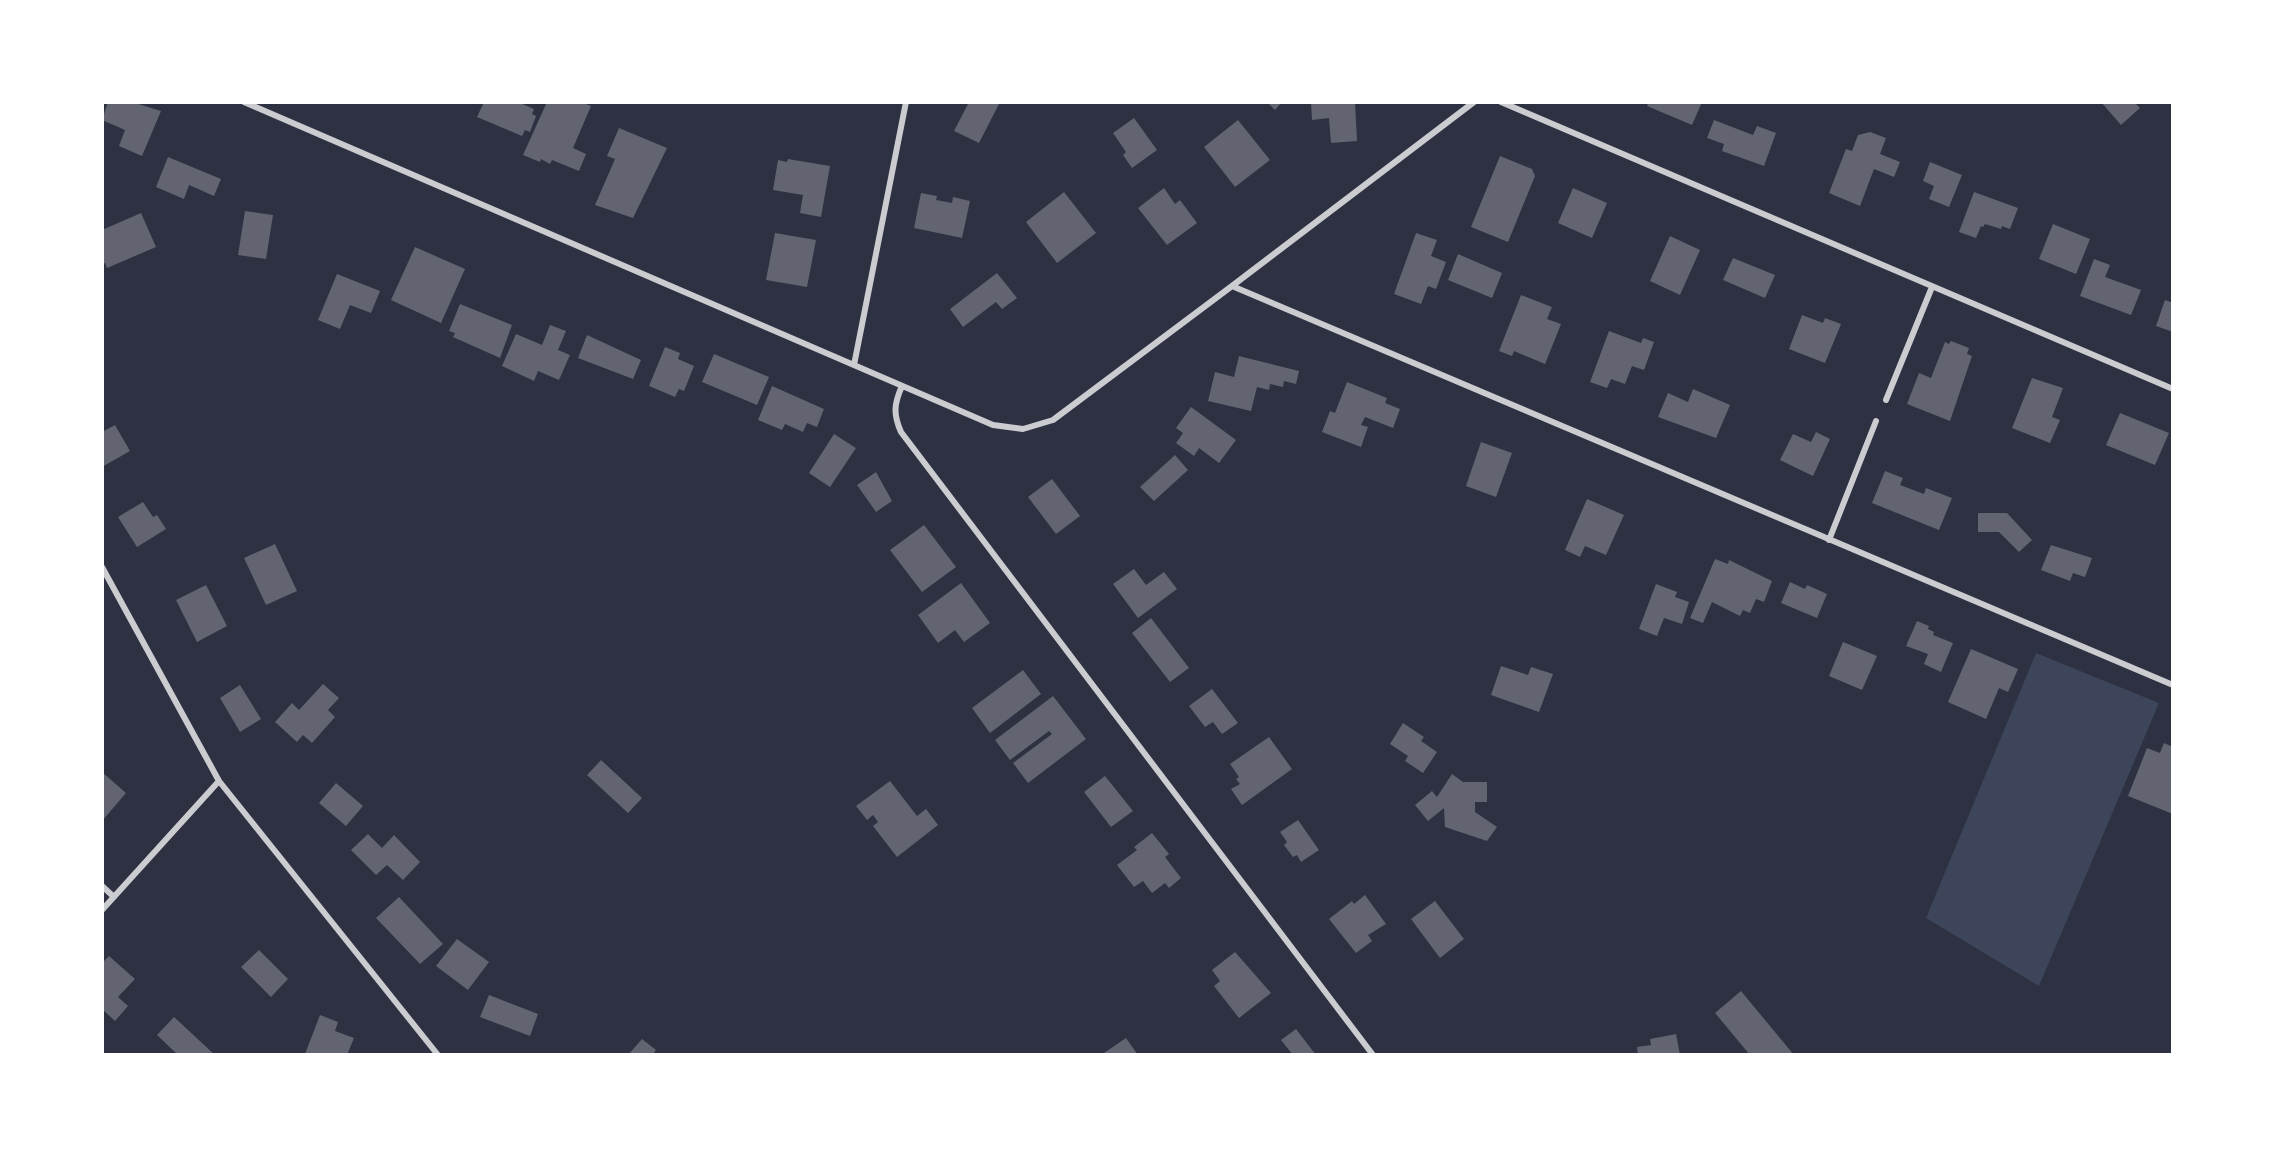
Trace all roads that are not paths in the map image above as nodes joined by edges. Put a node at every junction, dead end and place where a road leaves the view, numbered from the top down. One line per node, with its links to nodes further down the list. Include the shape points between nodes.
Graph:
1 (244, 102): 7 (street)
2 (906, 102): 7 (street)
3 (1474, 102): 5 (street)
4 (1501, 102): 6 (street)
5 (1232, 286): 8 (street, via 1053,420 1023,429 993,425); 12 (street)
6 (1932, 287): 9 (street); 10 (street)
7 (854, 365): 8 (street)
8 (902, 386): 20 (street, via 894,415 901,432)
9 (2173, 389)
10 (1886, 400)
11 (1876, 421): 12 (street)
12 (1829, 540): 14 (street)
13 (102, 567): 15 (street)
14 (2173, 685)
15 (219, 781): 17 (street); 19 (street)
16 (102, 886): 17 (street)
17 (114, 897): 18 (street)
18 (102, 910)
19 (438, 1055)
20 (1373, 1055)

